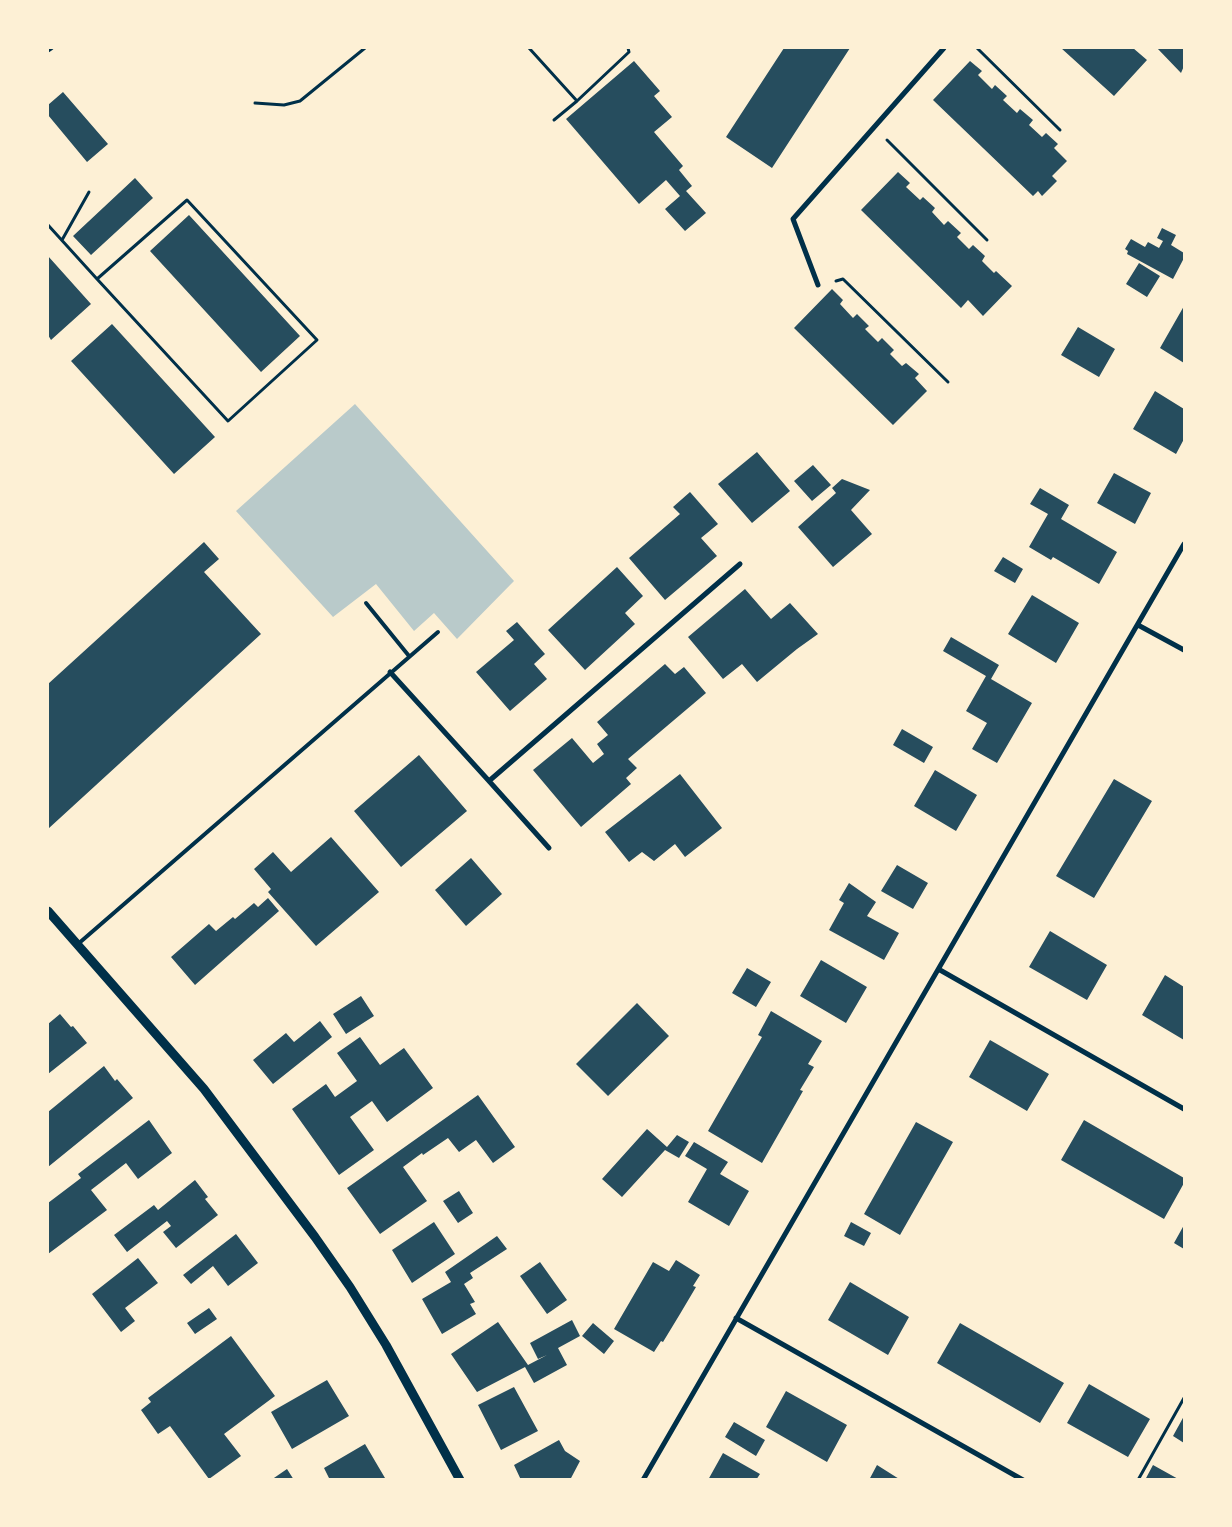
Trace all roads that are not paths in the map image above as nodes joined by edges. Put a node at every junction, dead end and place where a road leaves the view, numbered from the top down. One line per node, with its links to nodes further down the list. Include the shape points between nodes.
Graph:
1 (51, 48): 3 (street)
2 (944, 48): 4 (street, via 793,219)
3 (48, 50)
4 (818, 285)
5 (1184, 544): 8 (street)
6 (740, 564): 13 (street)
7 (366, 603): 11 (lane)
8 (1138, 625): 10 (street); 17 (street)
9 (438, 632): 11 (lane)
10 (1184, 650)
11 (410, 656): 12 (lane)
12 (390, 672): 13 (street); 16 (lane)
13 (489, 781): 14 (street)
14 (549, 848)
15 (48, 910): 16 (street)
16 (78, 944): 20 (street, via 204,1089 321,1245 386,1345)
17 (940, 970): 18 (street); 19 (street)
18 (1184, 1109)
19 (736, 1318): 21 (street); 22 (street)
20 (460, 1480)
21 (643, 1480)
22 (1024, 1480)

